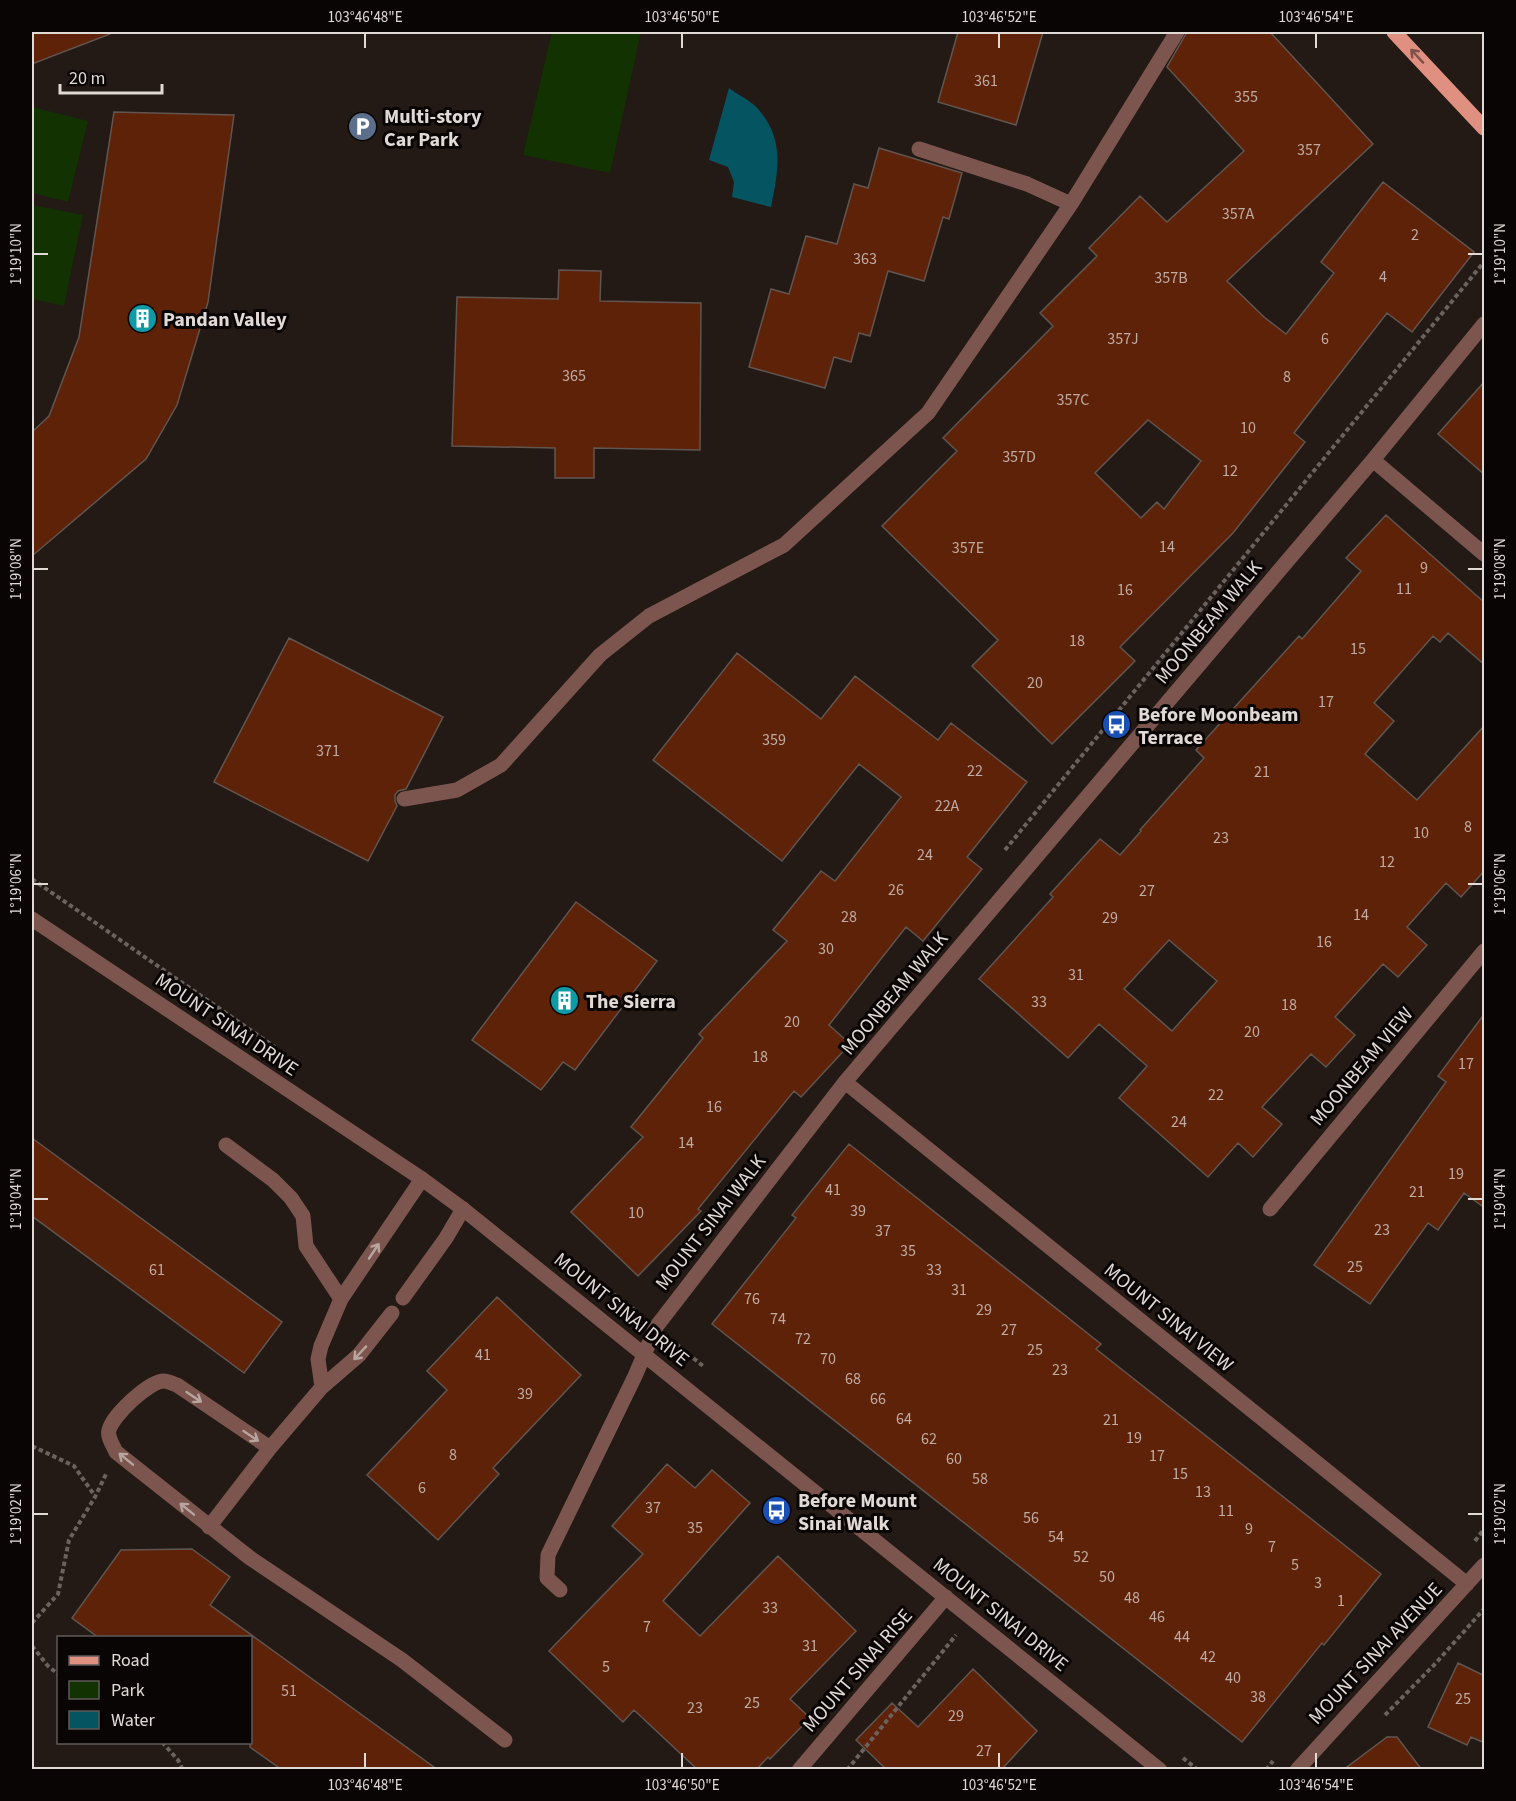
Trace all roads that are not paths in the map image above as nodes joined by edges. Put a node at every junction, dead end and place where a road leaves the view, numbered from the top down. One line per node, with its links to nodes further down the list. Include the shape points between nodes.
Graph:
1 (1177, 32): 5 (street)
2 (1394, 32): 3 (main road, one-way to 2)
3 (1485, 128)
4 (919, 149): 5 (street, via 1027,184)
5 (1071, 204): 9 (street, via 928,413 784,545 649,616 600,655 501,765 457,790)
6 (1485, 324): 7 (street, MOONBEAM WALK)
7 (1373, 460): 8 (street); 12 (street, MOONBEAM WALK)
8 (1485, 554)
9 (404, 800)
10 (33, 923): 14 (street, MOUNT SINAI DRIVE)
11 (1485, 951): 16 (street, MOONBEAM VIEW)
12 (845, 1083): 20 (street, MOUNT SINAI WALK, via 656,1327); 25 (street, MOUNT SINAI VIEW)
13 (226, 1145): 18 (street, via 291,1198 303,1216 306,1246)
14 (422, 1179): 15 (street, MOUNT SINAI DRIVE); 18 (street, one-way to 14)
15 (463, 1209): 17 (street); 20 (street, MOUNT SINAI DRIVE)
16 (1270, 1209)
17 (403, 1298)
18 (341, 1299): 21 (street, via 318,1359)
19 (392, 1313): 21 (street, one-way to 21, via 359,1355)
20 (645, 1354): 26 (street, MOUNT SINAI WALK, via 548,1556 547,1578); 27 (street, MOUNT SINAI DRIVE)
21 (322, 1387): 22 (street)
22 (270, 1448): 23 (street); 23 (street, one-way to 22, via 116,1452 109,1430 117,1417 141,1392 165,1381 177,1385)
23 (209, 1527): 28 (street, via 402,1660)
24 (1485, 1565): 25 (street, MOUNT SINAI AVENUE)
25 (1467, 1584): 31 (street, MOUNT SINAI AVENUE)
26 (560, 1590)
27 (946, 1598): 29 (street, MOUNT SINAI RISE); 30 (street, MOUNT SINAI DRIVE)
28 (505, 1740)
29 (799, 1770)
30 (1160, 1770)
31 (1297, 1770)

